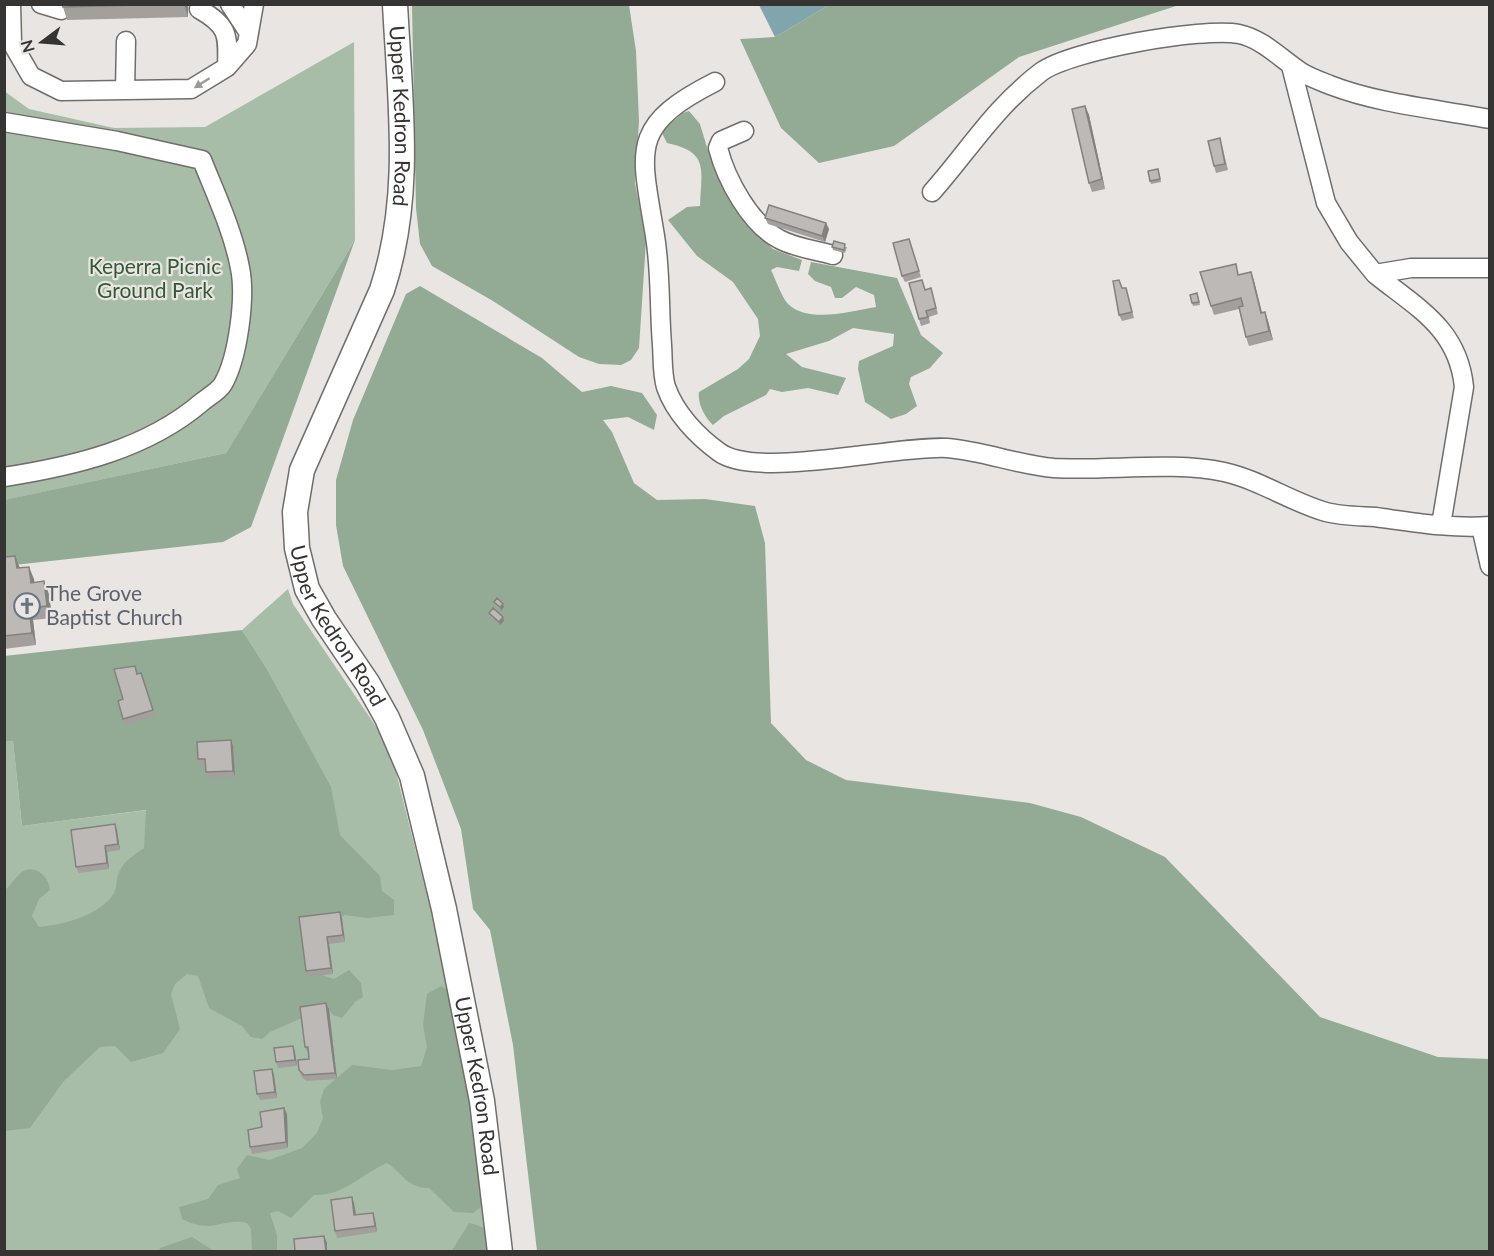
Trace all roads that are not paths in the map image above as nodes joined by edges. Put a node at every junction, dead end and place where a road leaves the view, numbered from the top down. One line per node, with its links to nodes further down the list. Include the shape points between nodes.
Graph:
1 (11, 4): 13 (lane, via 12,42 31,76 61,91)
2 (41, 4): 7 (lane)
3 (230, 4): 8 (lane)
4 (255, 4): 8 (lane)
5 (395, 4): 25 (main road, Upper Kedron Road, via 403,174 396,237 382,290 302,470 294,529 308,589 377,701 412,776 444,909 482,1101)
6 (199, 9): 11 (lane, via 215,18 228,37)
7 (62, 10)
8 (249, 33): 11 (lane, via 247,44)
9 (126, 41): 13 (lane)
10 (1292, 66): 14 (lane, via 1332,86 1364,95); 17 (lane, via 1257,41 1240,34 1214,32 1065,58 1043,70 984,125); 20 (lane, via 1326,203 1349,242)
11 (227, 67): 13 (lane, one-way to 13, via 191,90)
12 (715, 82): 22 (lane, via 679,100 661,116 647,141 644,166 660,270 664,380 676,408 722,454 751,462 946,448 1053,468 1222,472 1326,512)
13 (125, 90)
14 (1490, 119)
15 (4, 122): 21 (lane, via 202,160 241,269 242,323 222,385 189,414 148,440 91,459)
16 (744, 131): 18 (lane, via 721,141 718,148 749,211 782,241)
17 (932, 192)
18 (833, 255)
19 (1490, 268): 20 (lane, via 1411,268)
20 (1375, 274): 22 (lane, via 1430,315 1446,336 1462,371 1464,387)
21 (4, 477)
22 (1441, 525): 23 (lane)
23 (1485, 526): 24 (lane)
24 (1490, 566)
25 (500, 1251)

